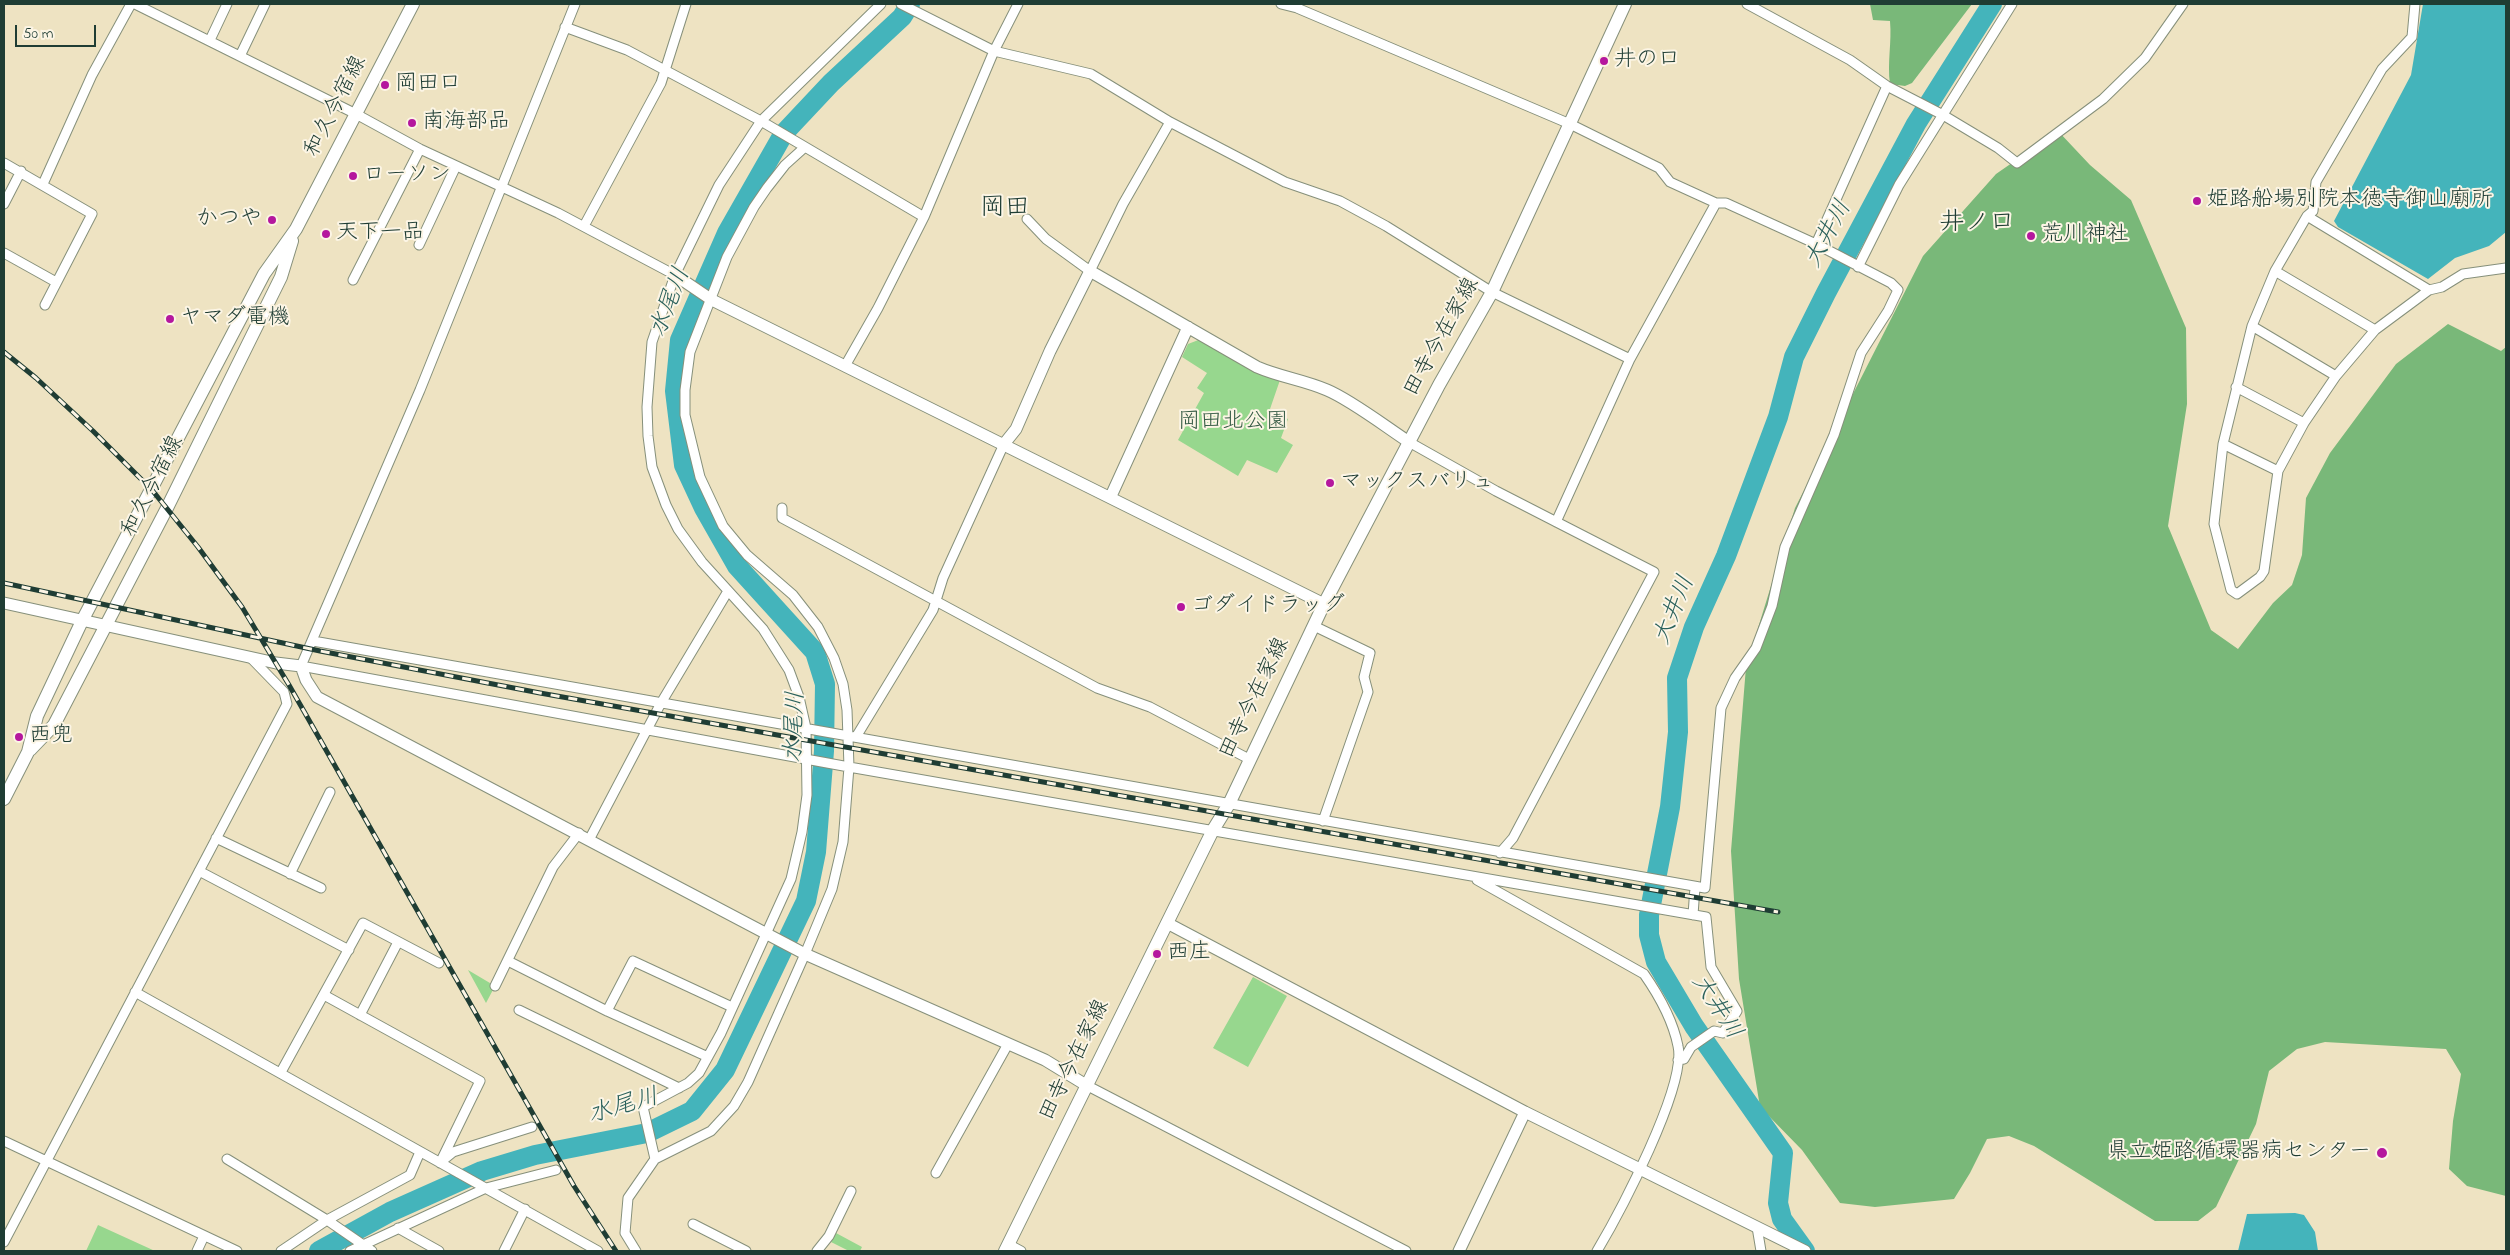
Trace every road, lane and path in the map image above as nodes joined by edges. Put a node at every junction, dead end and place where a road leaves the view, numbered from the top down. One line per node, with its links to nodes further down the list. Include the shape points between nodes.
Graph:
1 (133, 4): 17 (street); 32 (street, via 92,75)
2 (227, 4): 17 (street)
3 (265, 4): 19 (street)
4 (413, 4): 22 (main road, 和久今宿線)
5 (574, 4): 16 (street)
6 (686, 4): 20 (street)
7 (881, 4): 24 (street)
8 (901, 4): 18 (street)
9 (1018, 4): 18 (street)
10 (1282, 4): 26 (street)
11 (1625, 4): 26 (main road, 田寺今在家線)
12 (1747, 4): 21 (street, via 1850,60)
13 (2012, 4): 23 (street)
14 (2183, 4): 23 (street, via 2145,58 2131,72 2102,99 2017,163)
15 (2415, 4): 36 (street, via 2412,37 2382,69 2316,182 2313,211)
16 (565, 27): 20 (street, via 627,50); 33 (street)
17 (210, 40): 19 (street)
18 (994, 50): 25 (street, via 1091,74); 37 (street)
19 (240, 56): 22 (street)
20 (666, 71): 24 (street); 39 (street)
21 (1887, 86): 23 (street); 41 (street)
22 (356, 114): 28 (street); 40 (main road, 和久今宿線)
23 (1943, 115): 44 (street, via 1899,185)
24 (761, 121): 27 (street); 48 (street, via 719,185)
25 (1170, 122): 46 (street, via 1123,204); 52 (street, via 1285,182 1340,201)
26 (1570, 124): 34 (street, via 1659,168 1670,182); 52 (main road, 田寺今在家線)
27 (805, 147): 37 (street); 53 (street, via 785,165 754,207 727,257)
28 (420, 149): 30 (street); 49 (street)
29 (4, 163): 31 (street)
30 (456, 166): 33 (street); 42 (street)
31 (21, 172): 32 (street); 35 (street)
32 (43, 184): 50 (street, via 92,214)
33 (501, 186): 39 (street); 77 (street, via 420,390)
34 (1716, 203): 41 (street, via 1726,203); 58 (street)
35 (4, 204)
36 (2307, 216): 47 (street); 51 (street)
37 (924, 217): 59 (street)
38 (1027, 219): 46 (street, via 1046,239)
39 (584, 226): 48 (street)
40 (296, 229): 74 (main road, 和久今宿線, via 264,274); 75 (main road, 和久今宿線, via 281,276)
41 (1816, 244): 44 (street)
42 (419, 245)
43 (4, 253): 50 (street)
44 (1858, 267): 100 (street, via 1891,283 1898,290 1861,353 1834,435 1785,547 1772,606 1756,648 1735,678 1721,708 1705,888)
45 (2506, 268): 51 (street, via 2463,274 2442,287)
46 (1090, 271): 56 (street); 64 (street, via 1016,429)
47 (2275, 271): 55 (street); 57 (street)
48 (675, 275): 53 (street); 70 (street, via 652,342 647,407 652,467 678,529)
49 (353, 280)
50 (56, 282): 54 (street)
51 (2429, 290): 57 (street)
52 (1492, 292): 58 (street); 63 (main road, 田寺今在家線)
53 (712, 300): 59 (street); 83 (street, via 690,352 684,390 685,415 700,477 723,526 747,555 793,595 818,627 843,684)
54 (45, 304)
55 (2252, 326): 60 (street); 61 (street)
56 (1188, 327): 63 (street, via 1257,367 1329,391); 67 (street)
57 (2375, 330): 60 (street)
58 (1630, 359): 69 (street)
59 (845, 366): 64 (street)
60 (2336, 376): 62 (street)
61 (2236, 387): 62 (street); 65 (street)
62 (2304, 423): 66 (street)
63 (1409, 442): 69 (street); 73 (main road, 田寺今在家線)
64 (1004, 444): 67 (street); 71 (street)
65 (2223, 444): 66 (street); 66 (street, via 2214,524 2231,590 2237,594 2264,571)
66 (2278, 471)
67 (1110, 496): 73 (street)
68 (782, 508): 71 (street, via 782,518)
69 (1556, 522): 96 (street, via 1654,572 1513,838)
70 (728, 590): 80 (street); 81 (street, via 763,629 789,670)
71 (936, 599): 84 (street, via 933,610); 87 (street, via 1097,688 1150,707)
72 (4, 603): 74 (street)
73 (1324, 604): 76 (main road, 田寺今在家線)
74 (82, 621): 75 (street); 85 (main road, 和久今宿線, via 37,716)
75 (105, 626): 78 (street); 85 (main road, 和久今宿線, via 54,725)
76 (1314, 626): 87 (main road, 田寺今在家線); 92 (street, via 1370,653 1364,677 1368,692)
77 (313, 641): 79 (street); 80 (street)
78 (250, 657): 79 (street); 95 (street, via 284,692 287,704)
79 (301, 666): 82 (street); 94 (street, via 317,697)
80 (661, 702): 81 (street); 82 (street)
81 (806, 728): 83 (street); 86 (street)
82 (648, 730): 86 (street); 94 (street)
83 (846, 736): 84 (street); 88 (street)
84 (856, 737): 91 (street)
85 (28, 752): 90 (main road, 和久今宿線)
86 (805, 758): 88 (street); 104 (street, via 807,795 802,832 791,879)
87 (1249, 759): 91 (main road, 田寺今在家線)
88 (849, 766): 93 (street); 107 (street, via 843,842 832,889)
89 (330, 792): 98 (street)
90 (4, 799)
91 (1229, 804): 92 (street); 93 (main road, 田寺今在家線)
92 (1323, 821): 96 (street)
93 (1213, 830): 99 (street); 103 (main road, 田寺今在家線)
94 (584, 836): 104 (street); 108 (street, via 553,866)
95 (216, 838): 97 (street); 98 (street)
96 (1500, 853): 100 (street)
97 (199, 870): 106 (street); 111 (street)
98 (290, 874): 101 (street)
99 (1471, 877): 102 (street); 119 (street, via 1644,974 1657,992 1679,1047)
100 (1695, 887): 102 (street)
101 (321, 888)
102 (1693, 914): 119 (street, via 1706,917 1711,968 1737,1010 1723,1033 1714,1031 1691,1047 1684,1059)
103 (1167, 923): 121 (main road, 田寺今在家線); 123 (street)
104 (766, 932): 107 (street); 113 (street)
105 (398, 942): 106 (street, via 363,922); 109 (street); 116 (street)
106 (349, 950): 112 (street)
107 (805, 954): 117 (street); 128 (street, via 748,1082 734,1106 711,1131)
108 (508, 961): 110 (street); 115 (street)
109 (439, 963)
110 (495, 986)
111 (135, 992): 120 (street); 129 (street)
112 (324, 995): 116 (street); 120 (street)
113 (732, 1008): 115 (street, via 633,961); 118 (street)
114 (519, 1010): 122 (street)
115 (607, 1011): 118 (street)
116 (360, 1015): 130 (street, via 480,1082)
117 (1008, 1044): 121 (street, via 1045,1060); 133 (street)
118 (708, 1057): 122 (street, via 699,1073)
119 (1678, 1060): 131 (street, via 1667,1107)
120 (281, 1072): 126 (street)
121 (1086, 1085): 144 (main road, 田寺今在家線); 157 (street)
122 (680, 1088): 128 (street, via 643,1107)
123 (1525, 1112): 131 (street); 158 (street)
124 (532, 1126): 130 (street, via 453,1152)
125 (4, 1141): 129 (street)
126 (420, 1152): 130 (street); 137 (street, via 410,1175)
127 (227, 1159): 137 (street)
128 (655, 1159): 153 (street, via 628,1198 625,1233)
129 (47, 1160): 141 (street); 142 (street)
130 (440, 1163): 134 (street)
131 (1640, 1168): 139 (street); 159 (street)
132 (556, 1170): 134 (street)
133 (936, 1173)
134 (486, 1188): 136 (street); 140 (street)
135 (851, 1191): 155 (street, via 829,1236)
136 (525, 1209): 151 (street); 152 (street)
137 (327, 1220): 143 (street); 147 (street)
138 (693, 1224): 154 (street)
139 (1757, 1227): 160 (street); 161 (street)
140 (398, 1228): 143 (street); 150 (street)
141 (204, 1236): 145 (street); 146 (street)
142 (4, 1242)
143 (364, 1244): 148 (street); 149 (street)
144 (1006, 1248): 156 (street)
145 (197, 1251)
146 (237, 1251)
147 (281, 1251)
148 (350, 1251)
149 (372, 1251)
150 (439, 1251)
151 (504, 1251)
152 (598, 1251)
153 (636, 1251)
154 (746, 1251)
155 (817, 1251)
156 (1021, 1251)
157 (1406, 1251)
158 (1459, 1251)
159 (1597, 1251)
160 (1761, 1251)
161 (1805, 1251)

